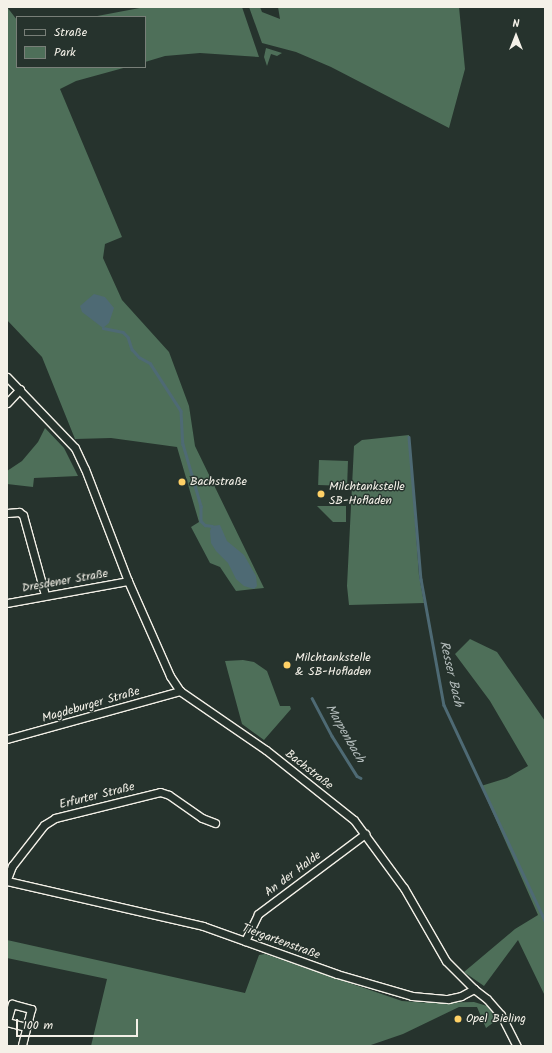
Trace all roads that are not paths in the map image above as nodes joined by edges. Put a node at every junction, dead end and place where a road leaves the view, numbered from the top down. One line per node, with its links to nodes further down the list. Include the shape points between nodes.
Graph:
1 (7, 377): 2 (street, Bachstraße)
2 (20, 389): 3 (street); 5 (street, Bachstraße, via 75,448 86,469)
3 (7, 403)
4 (7, 512): 6 (street, via 19,512 23,515)
5 (128, 581): 6 (street, Dresdener Straße); 8 (street, Bachstraße, via 170,676)
6 (45, 595): 7 (street, Dresdener Straße)
7 (7, 603)
8 (180, 692): 9 (street, Magdeburger Straße); 11 (street, Bachstraße, via 266,750 354,820)
9 (7, 739)
10 (215, 823): 12 (street, Erfurter Straße, via 202,818 169,795 160,792 55,818 44,825 12,866)
11 (365, 834): 13 (street, An der Halde, via 258,914); 14 (street, Bachstraße, via 404,888 446,961)
12 (7, 880): 13 (street, Tiergartenstraße, via 166,916)
13 (245, 941): 14 (street, Tiergartenstraße, via 336,974 412,996 448,998 461,996)
14 (474, 989): 18 (street, via 501,1015)
15 (7, 1022): 16 (street); 16 (street, via 12,1004 31,1009)
16 (26, 1027): 17 (street)
17 (22, 1046)
18 (517, 1046)

